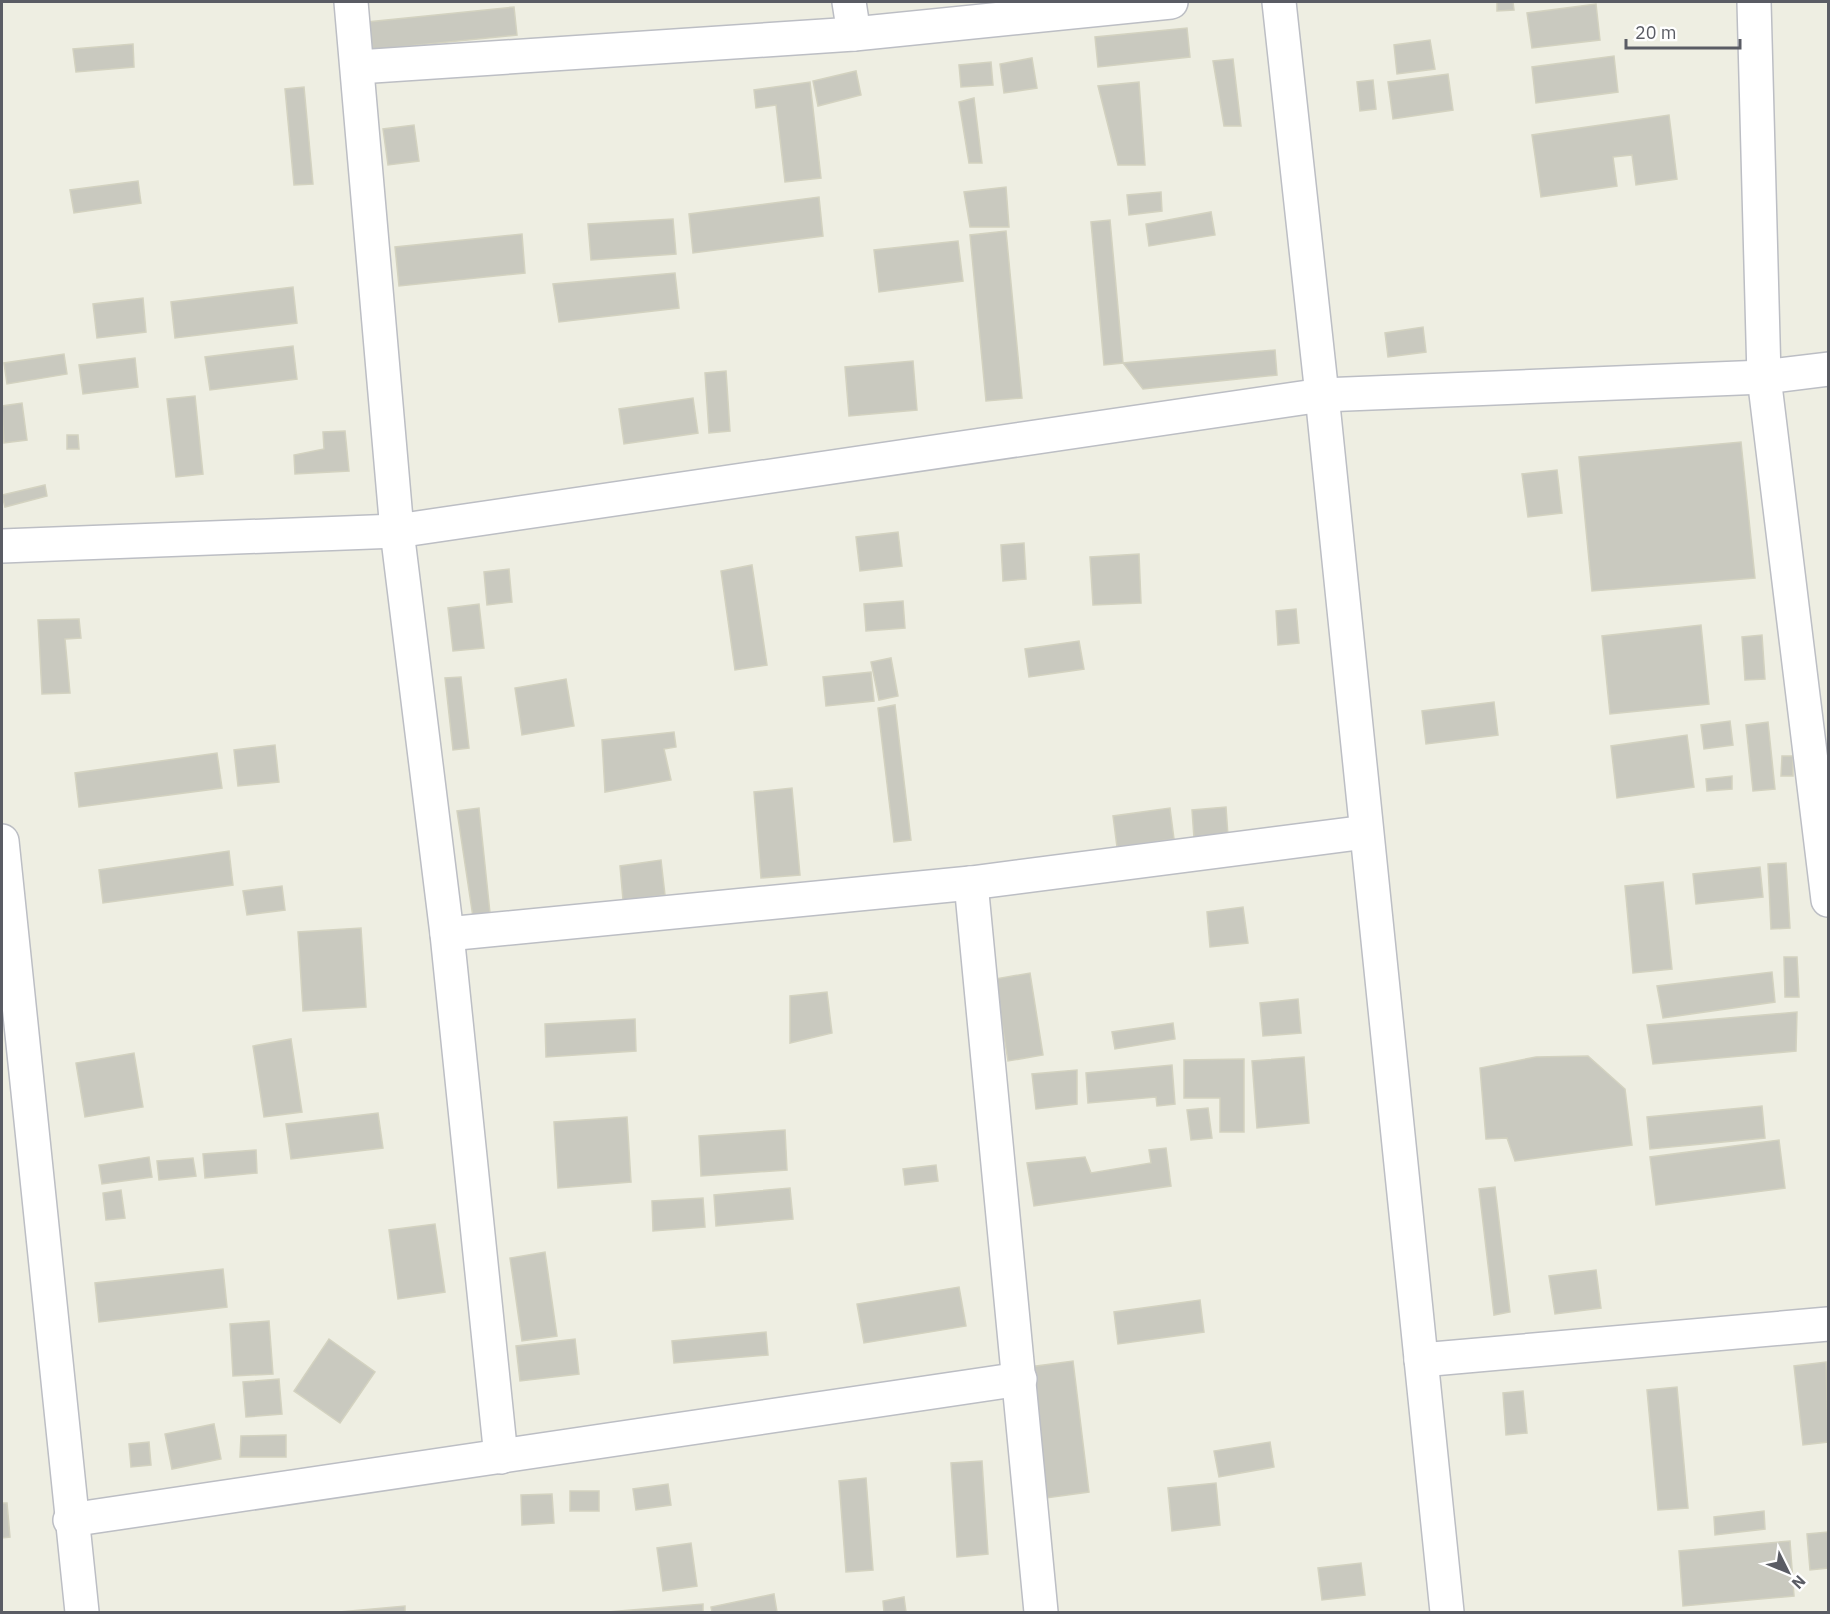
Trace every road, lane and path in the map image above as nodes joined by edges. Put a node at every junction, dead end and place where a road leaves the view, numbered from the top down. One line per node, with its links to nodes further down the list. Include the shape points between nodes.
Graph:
1 (351, 2): 7 (street)
2 (849, 2): 6 (street)
3 (1171, 2): 6 (street)
4 (1279, 2): 10 (street)
5 (1754, 2): 9 (street)
6 (854, 34): 7 (street)
7 (358, 67): 11 (street)
8 (1828, 369): 9 (street)
9 (1764, 377): 10 (street); 14 (street)
10 (1322, 395): 11 (street); 13 (street)
11 (397, 531): 12 (street); 19 (street)
12 (2, 546)
13 (1366, 832): 16 (street); 21 (street)
14 (1825, 832): 17 (street)
15 (2, 841): 18 (street)
16 (971, 883): 19 (street); 22 (street)
17 (1828, 900)
18 (5, 903): 24 (street)
19 (447, 934): 23 (street)
20 (1828, 1324): 21 (street)
21 (1420, 1360): 27 (street)
22 (1020, 1379): 23 (street); 26 (street)
23 (501, 1457): 24 (street)
24 (70, 1520): 25 (street)
25 (82, 1612)
26 (1041, 1612)
27 (1447, 1612)

